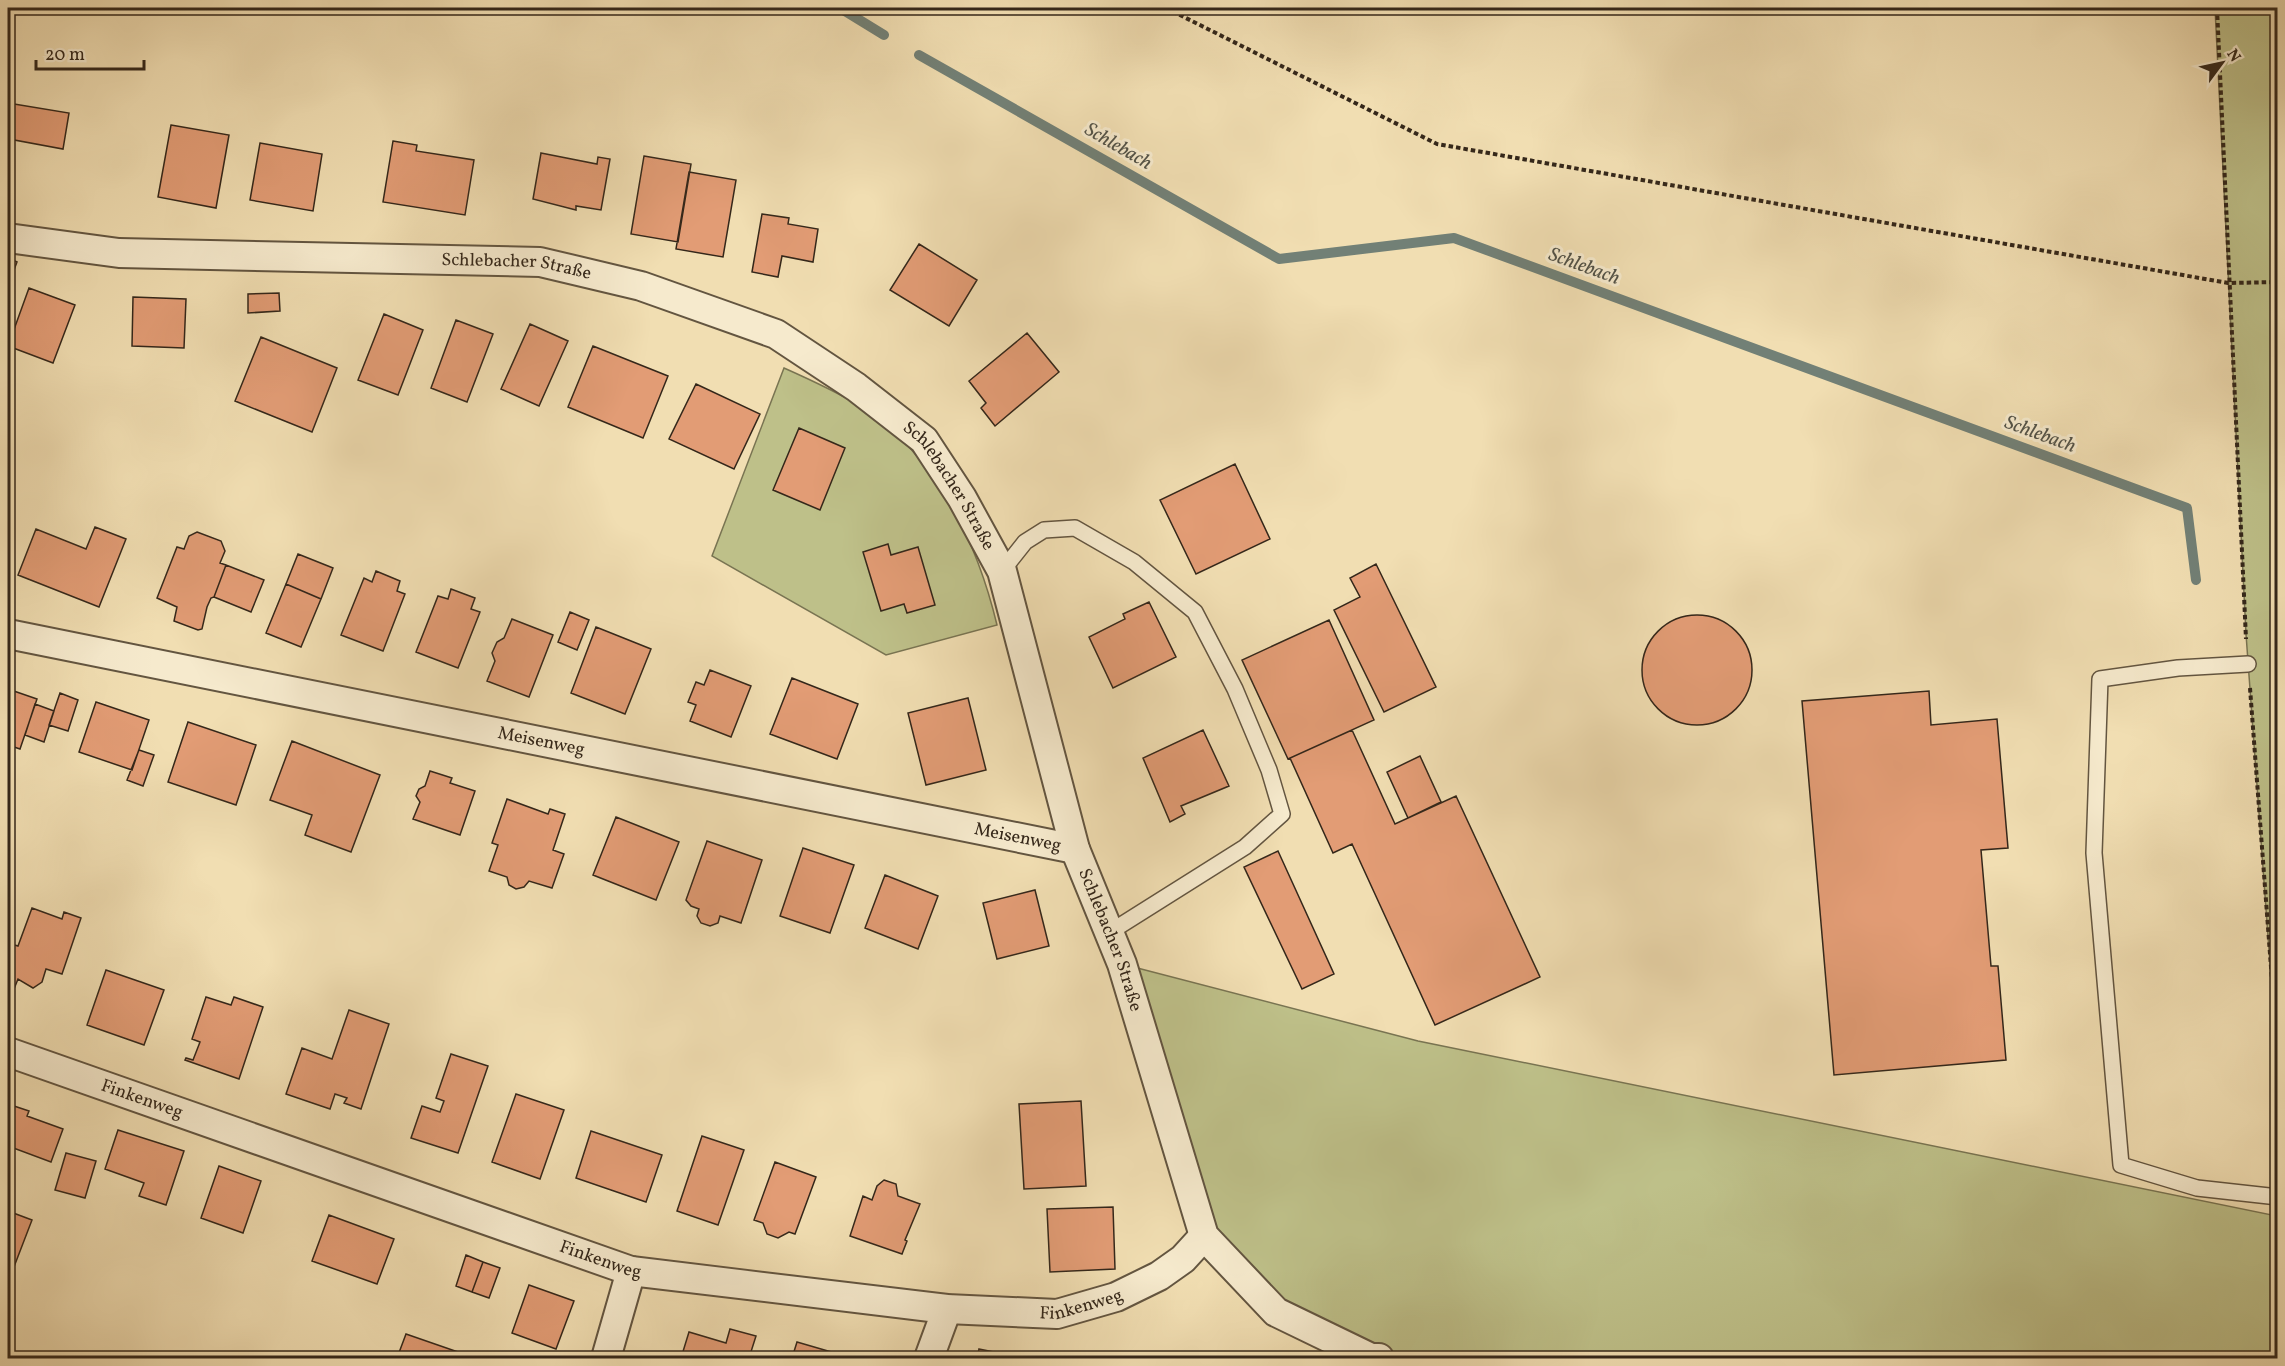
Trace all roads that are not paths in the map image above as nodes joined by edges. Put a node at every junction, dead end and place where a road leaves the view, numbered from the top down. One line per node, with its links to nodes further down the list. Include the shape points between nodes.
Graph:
1 (8, 238): 2 (street, Schlebacher Straße, via 120,253 540,262 641,286 776,334 856,387 924,440 963,498)
2 (1002, 572): 5 (street, Schlebacher Straße); 6 (lane, via 1025,542 1044,530 1075,528 1134,562 1195,612 1235,689 1282,814 1245,847)
3 (8, 634): 5 (street, Meisenweg)
4 (2248, 664): 8 (lane, via 2178,668 2100,679 2094,853 2121,1165 2197,1188)
5 (1075, 849): 6 (street, Schlebacher Straße)
6 (1110, 932): 9 (street, Schlebacher Straße)
7 (8, 1052): 10 (street, Finkenweg)
8 (2277, 1197)
9 (1204, 1236): 11 (street, Finkenweg, via 1183,1259 1159,1276 1116,1297 1057,1314); 12 (street, Schlebacher Straße, via 1276,1312)
10 (631, 1271): 11 (street, Finkenweg); 13 (street)
11 (947, 1309): 14 (street)
12 (1374, 1358)
13 (606, 1359)
14 (929, 1359)

